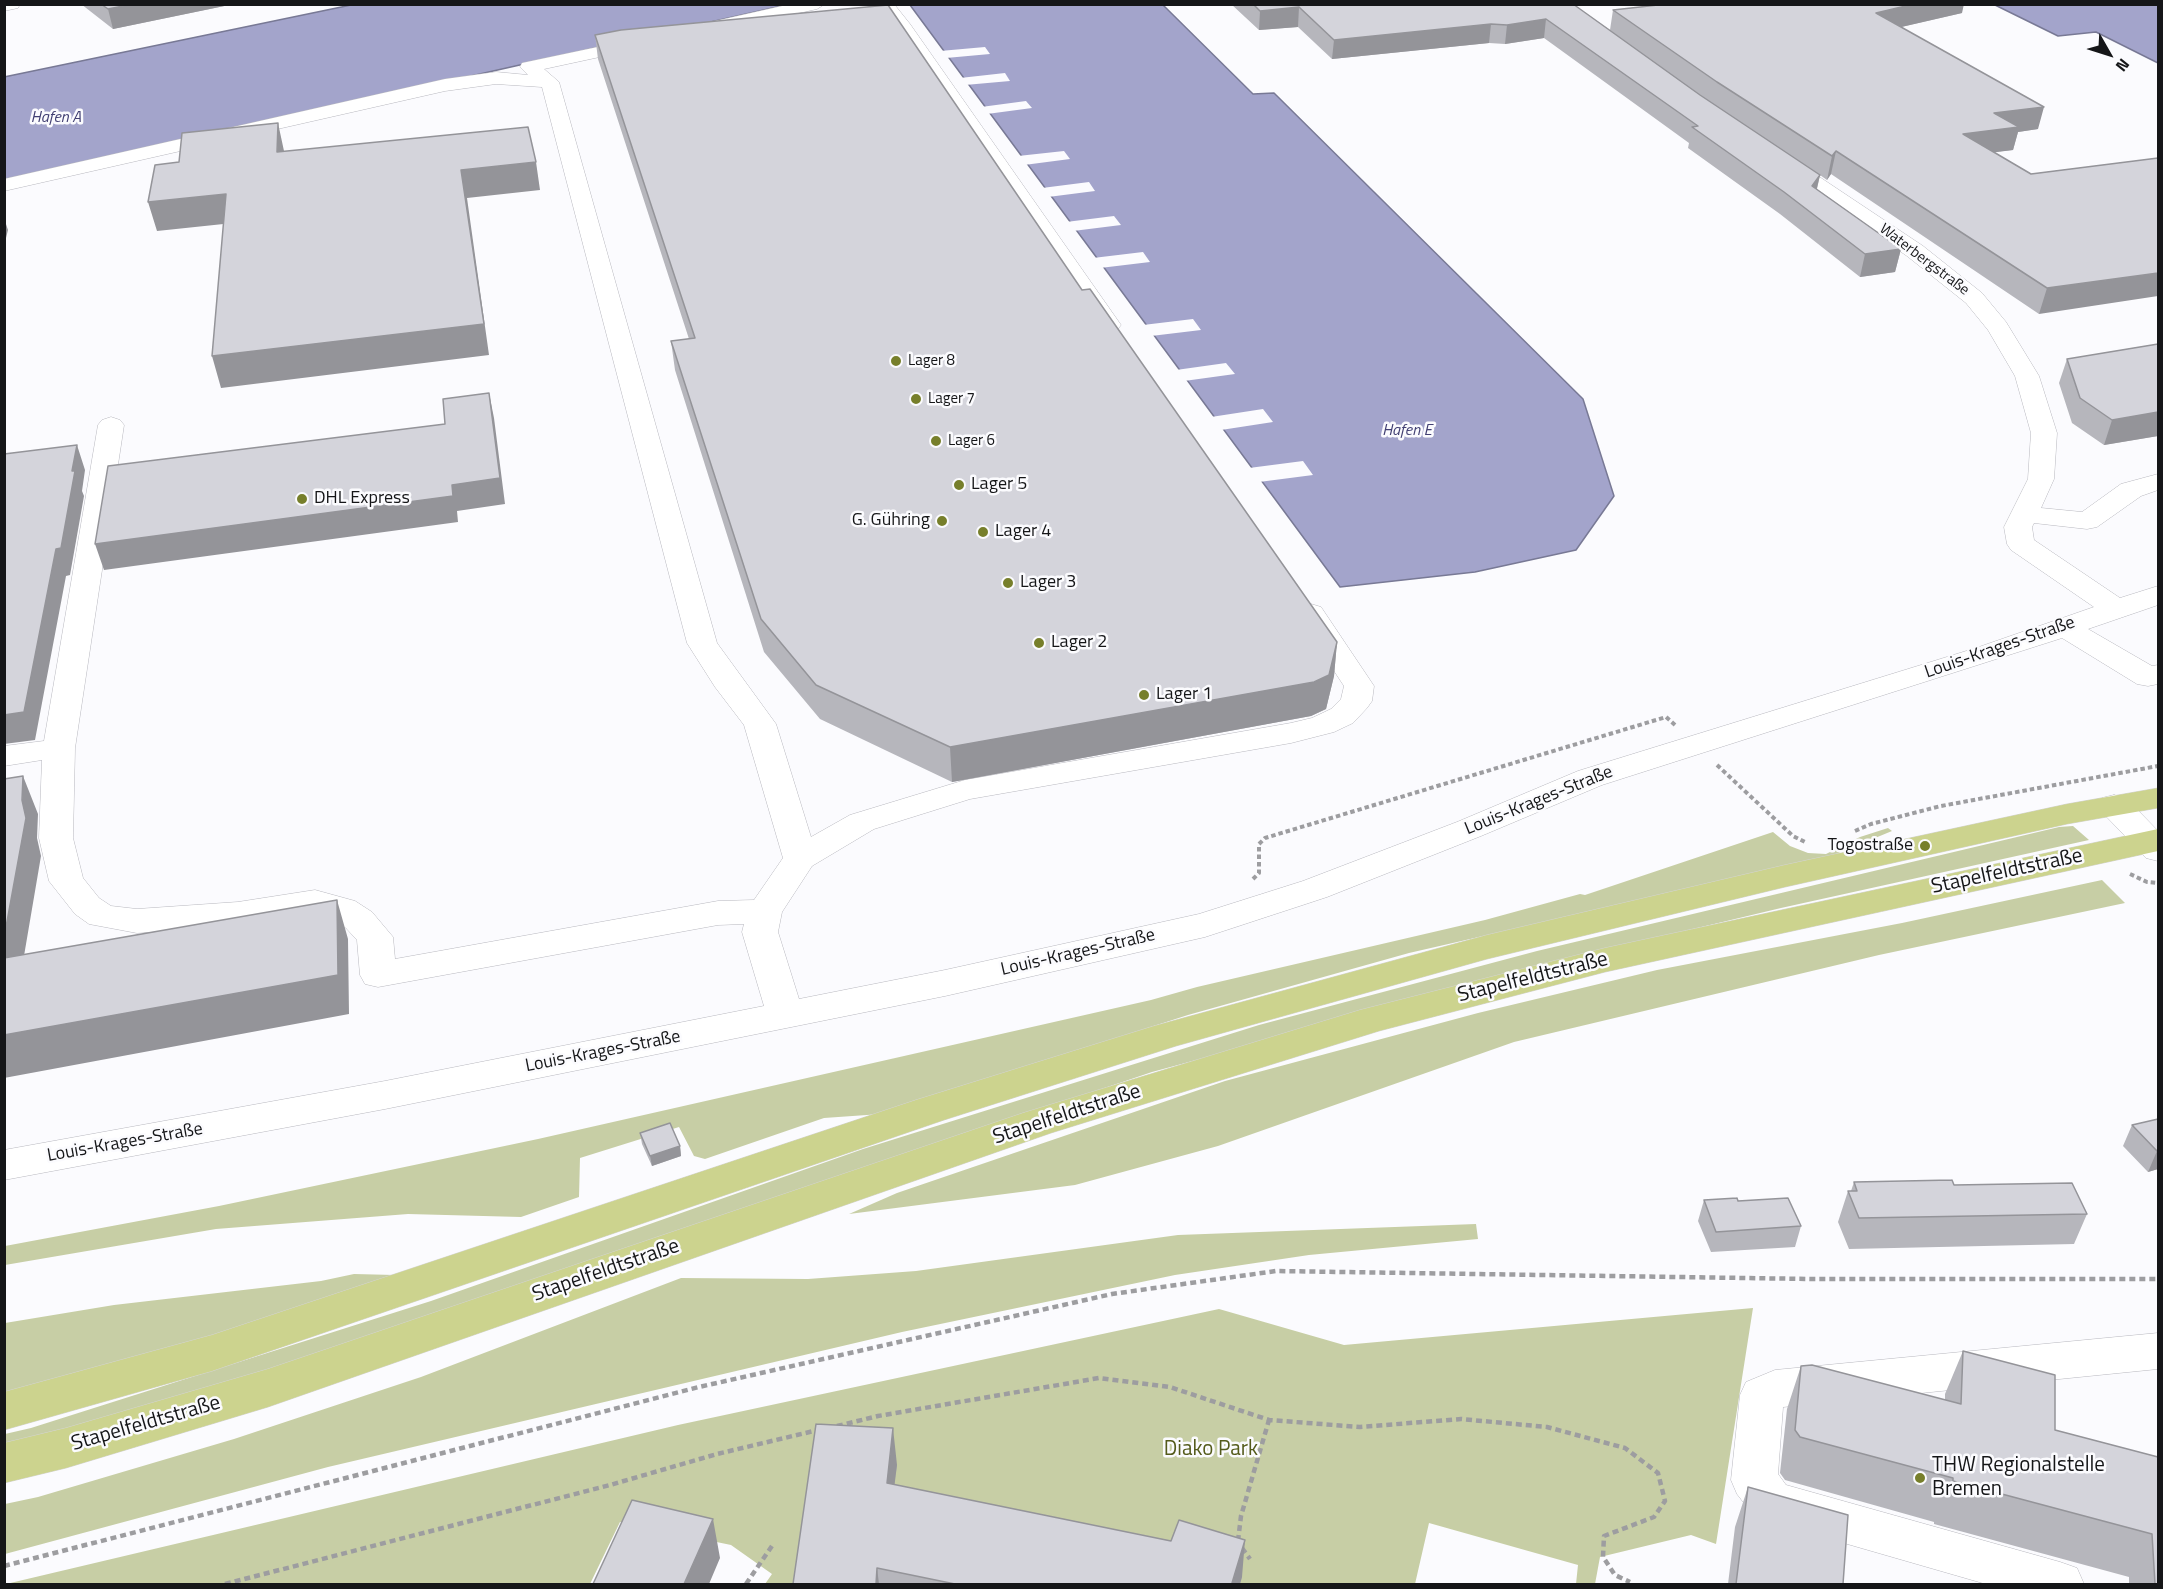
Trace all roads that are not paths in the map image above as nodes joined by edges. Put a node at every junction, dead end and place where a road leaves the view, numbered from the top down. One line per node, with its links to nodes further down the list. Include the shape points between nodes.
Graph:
1 (12, 4): 4 (street)
2 (817, 4): 5 (street)
3 (882, 4): 10 (street, via 911,38)
4 (4, 6)
5 (702, 30)
6 (656, 40): 7 (street, via 529,67)
7 (550, 82): 9 (street, via 496,78 444,85); 23 (street, via 702,643 760,724)
8 (1761, 147): 13 (street, Waterbergstraße, via 1915,251 1974,298 1998,327 2027,376 2044,433 2040,479)
9 (4, 185)
10 (1121, 342)
11 (111, 425): 19 (street)
12 (2158, 482): 13 (street, via 2132,490 2087,521)
13 (2025, 514): 16 (street, Waterbergstraße, via 2018,526 2021,543)
14 (2158, 595): 16 (street, Louis-Krages-Straße)
15 (1299, 596): 23 (street, via 1359,686 1356,701 1342,716 1291,733 965,790 862,822)
16 (2116, 609): 17 (street, Louis-Krages-Straße)
17 (2064, 627): 18 (street, via 2148,677); 26 (street, Louis-Krages-Straße, via 1590,778 1326,884 1205,925)
18 (2158, 674)
19 (59, 748): 20 (street); 25 (street, via 56,838 66,881 87,906 102,916 137,921 238,914 315,902 343,909 375,937 378,975 718,913)
20 (4, 756)
21 (2158, 798): 22 (main road)
22 (2114, 805): 24 (street); 29 (main road, via 1785,876 1487,947 1167,1035 930,1110 212,1353)
23 (800, 858): 25 (street)
24 (2152, 864): 30 (main road, Stapelfeldtstraße, via 1605,960 1373,1019 1037,1123 268,1388)
25 (764, 911): 26 (street, via 760,932)
26 (785, 1015): 27 (street, Louis-Krages-Straße, via 385,1095)
27 (4, 1165)
28 (2158, 1351): 31 (street, via 1775,1389 1762,1395 1754,1480 1771,1501)
29 (4, 1411)
30 (4, 1463)
31 (2060, 1584)

